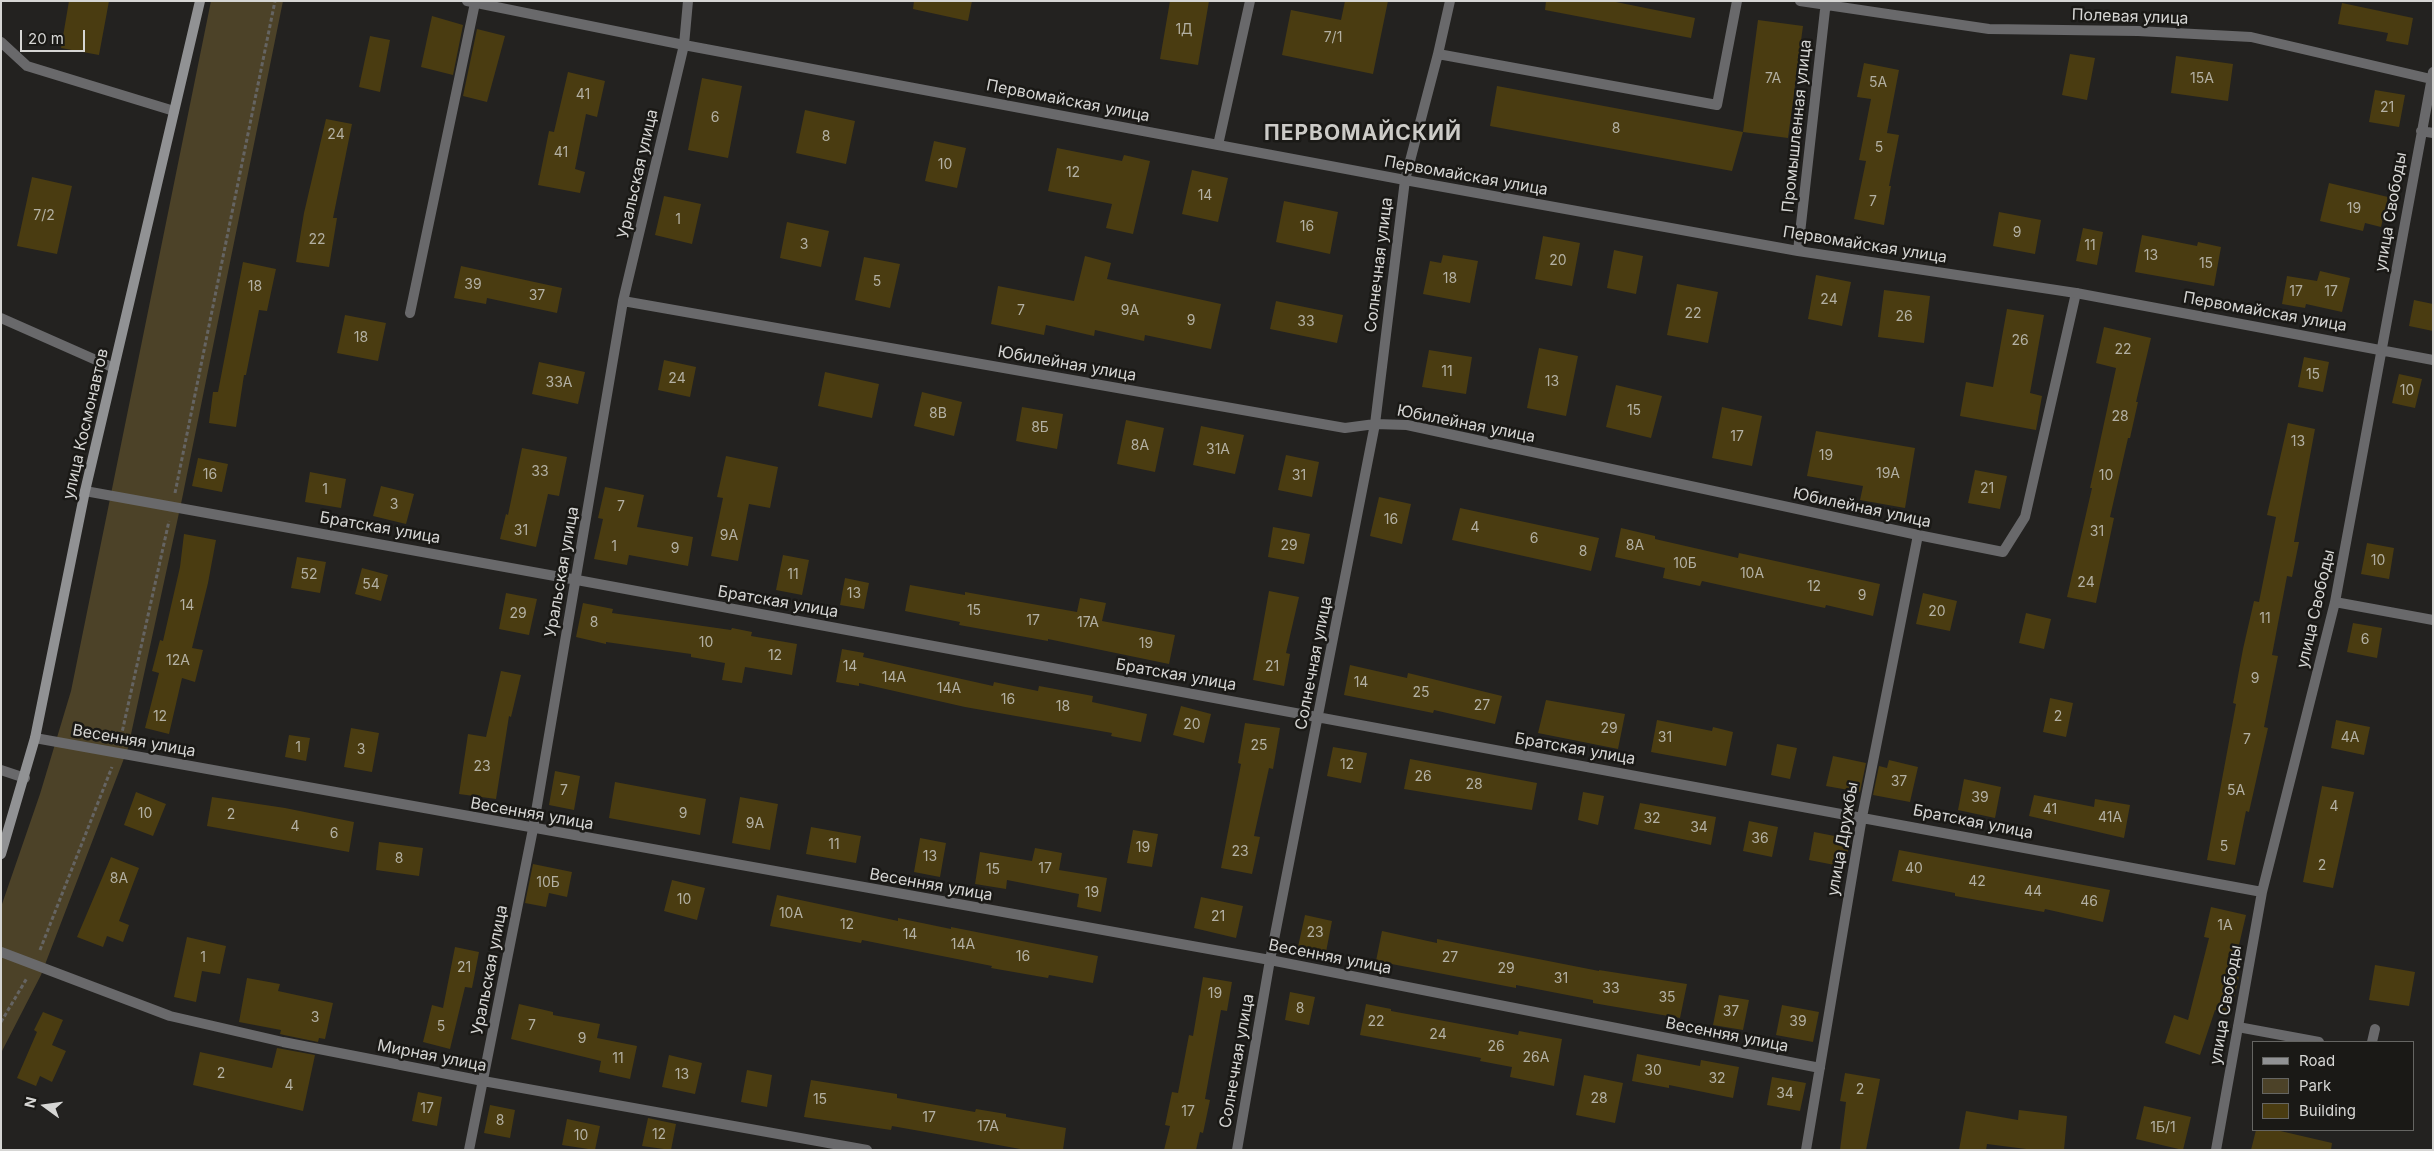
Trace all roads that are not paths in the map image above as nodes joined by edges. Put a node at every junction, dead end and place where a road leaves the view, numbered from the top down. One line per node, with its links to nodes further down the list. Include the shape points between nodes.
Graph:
1 (200, 1): 13 (main road, улица Космонавтов)
2 (688, 1): 10 (street, Уральская улица)
3 (1250, 1): 16 (street)
4 (1450, 1): 11 (street, Солнечная улица)
5 (1736, 1): 11 (street, via 1717,105)
6 (1800, 1): 8 (street)
7 (471, 2): 10 (street, Первомайская улица); 21 (street)
8 (1826, 3): 12 (street, Полевая улица, via 1989,29 2138,31 2251,37); 18 (street, Промышленная улица)
9 (1, 42): 13 (street, via 27,66)
10 (684, 44): 16 (street, Первомайская улица); 20 (street, Уральская улица)
11 (1438, 54): 17 (street, Солнечная улица)
12 (2432, 76): 14 (street, улица Свободы)
13 (174, 111): 25 (main road, улица Космонавтов)
14 (2421, 131): 15 (street); 23 (street, улица Свободы)
15 (2433, 133)
16 (1218, 145): 17 (street, Первомайская улица)
17 (1405, 180): 18 (street, Первомайская улица); 26 (street, Солнечная улица)
18 (1798, 250): 19 (street, Первомайская улица)
19 (2076, 293): 23 (street, Первомайская улица); 28 (street, Юбилейная улица, via 2025,517 2003,552)
20 (623, 301): 26 (street, Юбилейная улица, via 1345,428); 29 (street, Уральская улица)
21 (410, 313)
22 (1, 318): 25 (street)
23 (2383, 349): 24 (street, Первомайская улица); 30 (street, улица Свободы)
24 (2433, 360)
25 (114, 368): 27 (main road, улица Космонавтов)
26 (1375, 424): 28 (street, Юбилейная улица, via 1406,425); 32 (street, Солнечная улица)
27 (86, 491): 29 (street, Братская улица); 33 (main road, улица Космонавтов)
28 (1918, 535): 36 (street, улица Дружбы)
29 (576, 580): 32 (street, Братская улица); 37 (street, Уральская улица)
30 (2335, 602): 31 (street); 39 (street, улица Свободы)
31 (2433, 620)
32 (1319, 717): 36 (street, Братская улица); 41 (street, Солнечная улица)
33 (35, 738): 35 (main road, улица Космонавтов); 37 (street, Весенняя улица)
34 (1, 770): 35 (street)
35 (25, 778): 38 (main road, улица Космонавтов)
36 (1862, 817): 39 (street, Братская улица); 46 (street, улица Дружбы)
37 (533, 829): 41 (street, Весенняя улица); 47 (street, Уральская улица)
38 (1, 854)
39 (2262, 892): 42 (street, улица Свободы)
40 (1, 952): 47 (street, Мирная улица, via 170,1016)
41 (1270, 960): 46 (street, Весенняя улица); 50 (street, Солнечная улица)
42 (2238, 1027): 44 (street); 52 (street, улица Свободы)
43 (2375, 1029): 45 (street)
44 (2314, 1041)
45 (2372, 1041)
46 (1820, 1068): 51 (street, улица Дружбы)
47 (483, 1081): 48 (street, Уральская улица); 49 (street, Мирная улица)
48 (469, 1150)
49 (867, 1150)
50 (1237, 1150)
51 (1806, 1150)
52 (2216, 1150)

